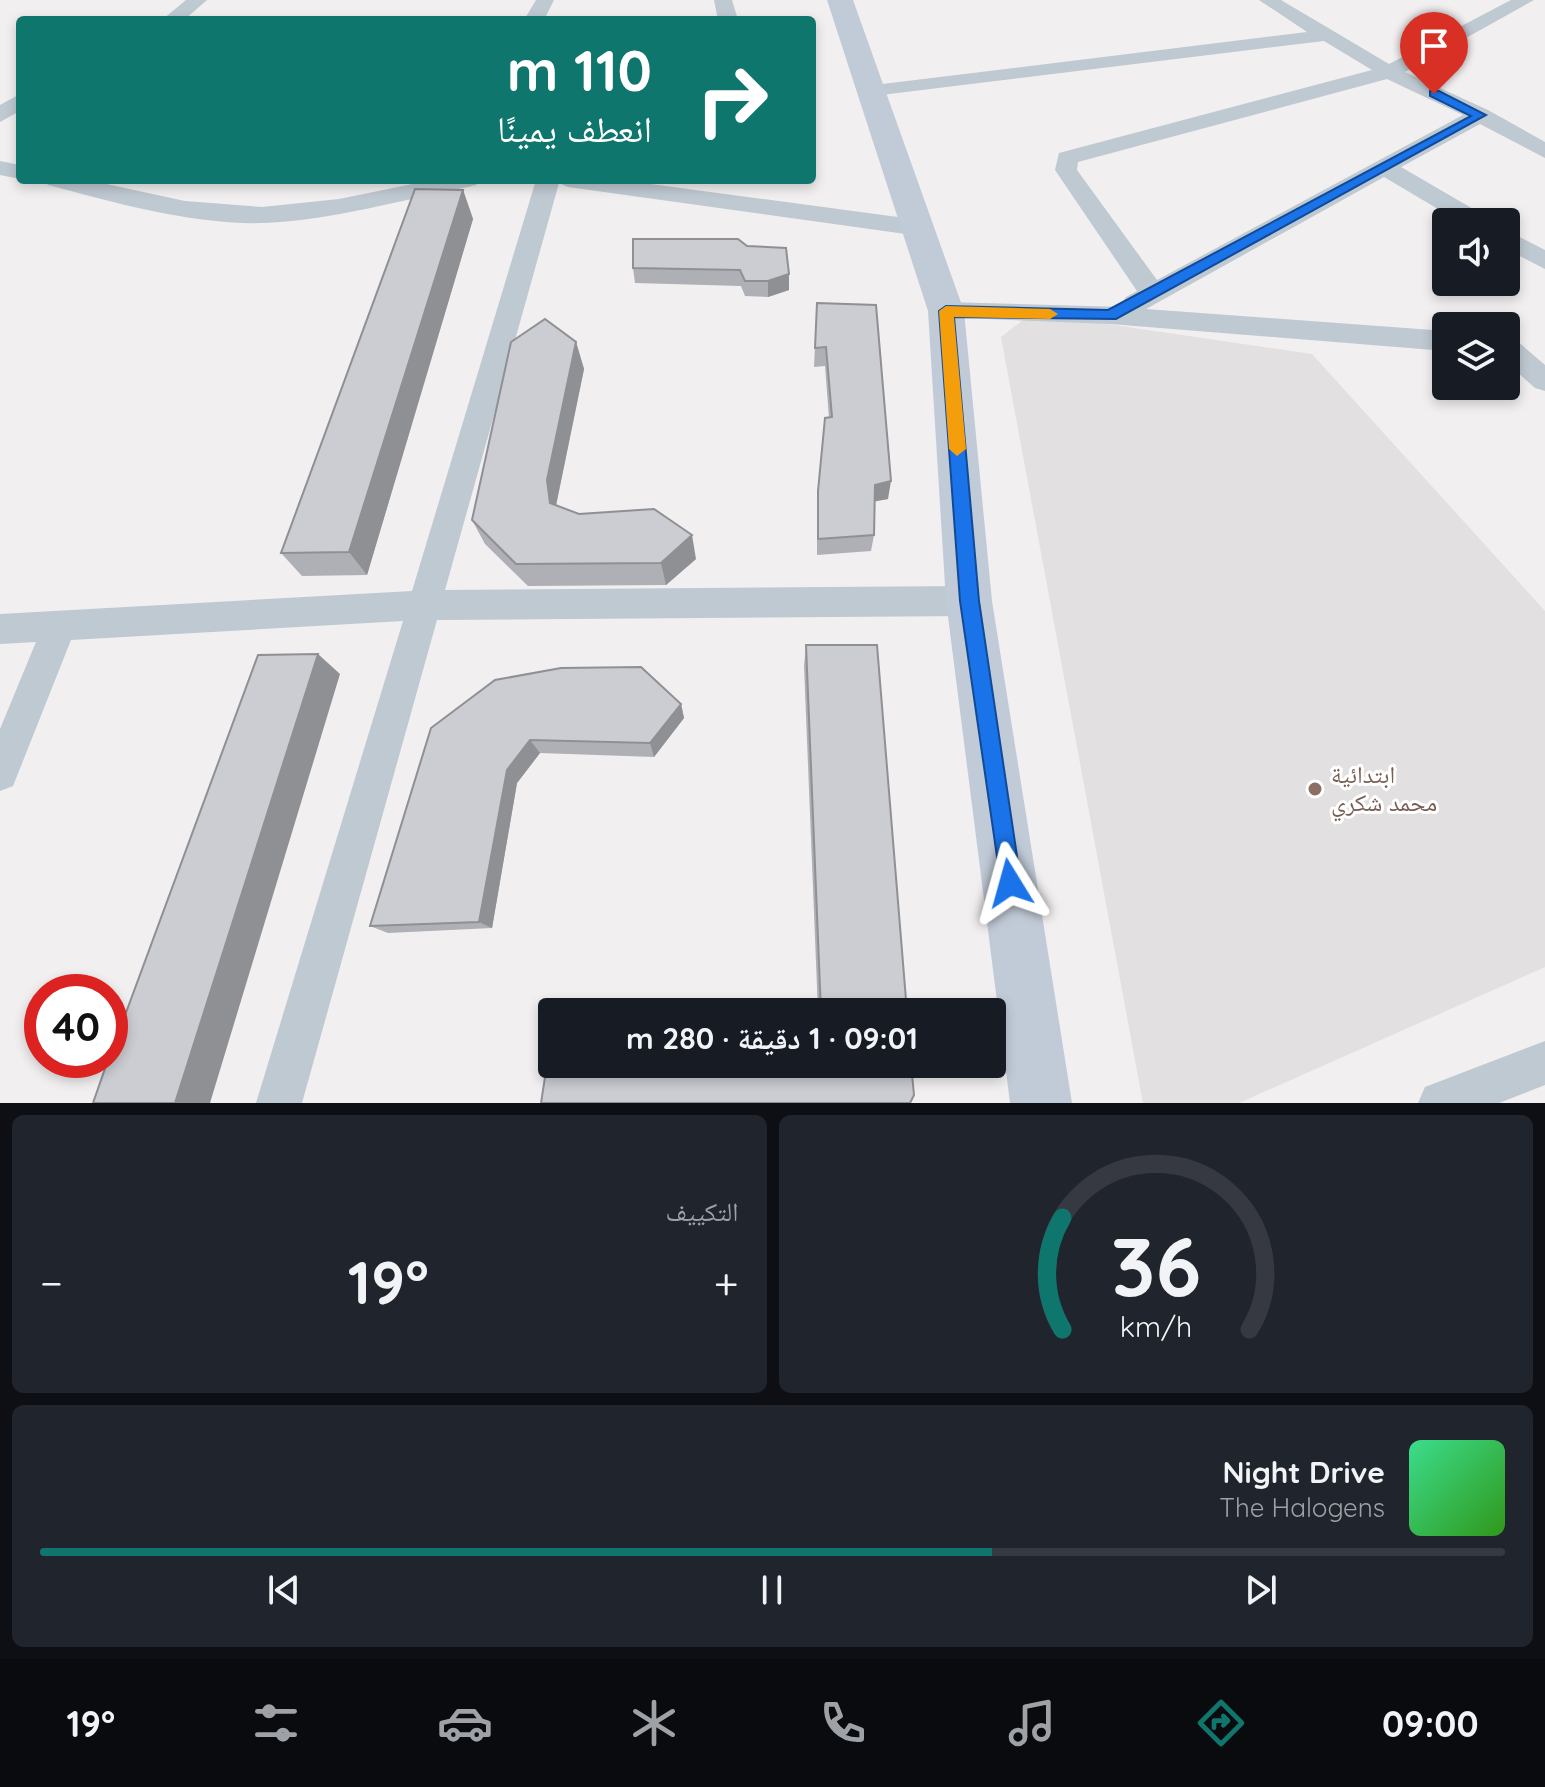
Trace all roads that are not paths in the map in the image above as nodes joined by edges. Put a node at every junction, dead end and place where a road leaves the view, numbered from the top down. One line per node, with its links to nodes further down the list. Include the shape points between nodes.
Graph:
1 (198, 0): 5 (street)
2 (840, 0): 8 (street)
3 (1268, 0): 6 (street)
4 (1525, 0): 7 (street)
5 (177, 16)
6 (1328, 35): 7 (street); 8 (street)
7 (1389, 72): 10 (street); 24 (street, via 1067,158 1066,170)
8 (873, 90): 21 (street)
9 (16, 103): 11 (street)
10 (1480, 115): 12 (street); 13 (street)
11 (0, 116)
12 (1545, 151)
13 (1384, 167): 19 (street); 24 (street)
14 (75, 184): 15 (street, via 209,212 261,215)
15 (446, 184)
16 (547, 184): 33 (street)
17 (597, 184): 20 (street)
18 (774, 184): 20 (street)
19 (1454, 208)
20 (781, 209): 21 (street)
21 (920, 228): 25 (street)
22 (1520, 246): 23 (street)
23 (1545, 261)
24 (1153, 294): 26 (street)
25 (946, 311): 26 (street); 32 (street)
26 (1110, 315): 27 (street)
27 (1432, 340)
28 (1520, 347): 29 (street)
29 (1545, 348)
30 (1520, 359): 31 (street)
31 (1545, 381)
32 (969, 601): 33 (street); 39 (street)
33 (424, 605): 34 (street); 38 (street)
34 (60, 626): 35 (street); 36 (street)
35 (0, 629)
36 (0, 773)
37 (1545, 1063): 40 (street)
38 (279, 1103)
39 (1041, 1103)
40 (1441, 1103)

